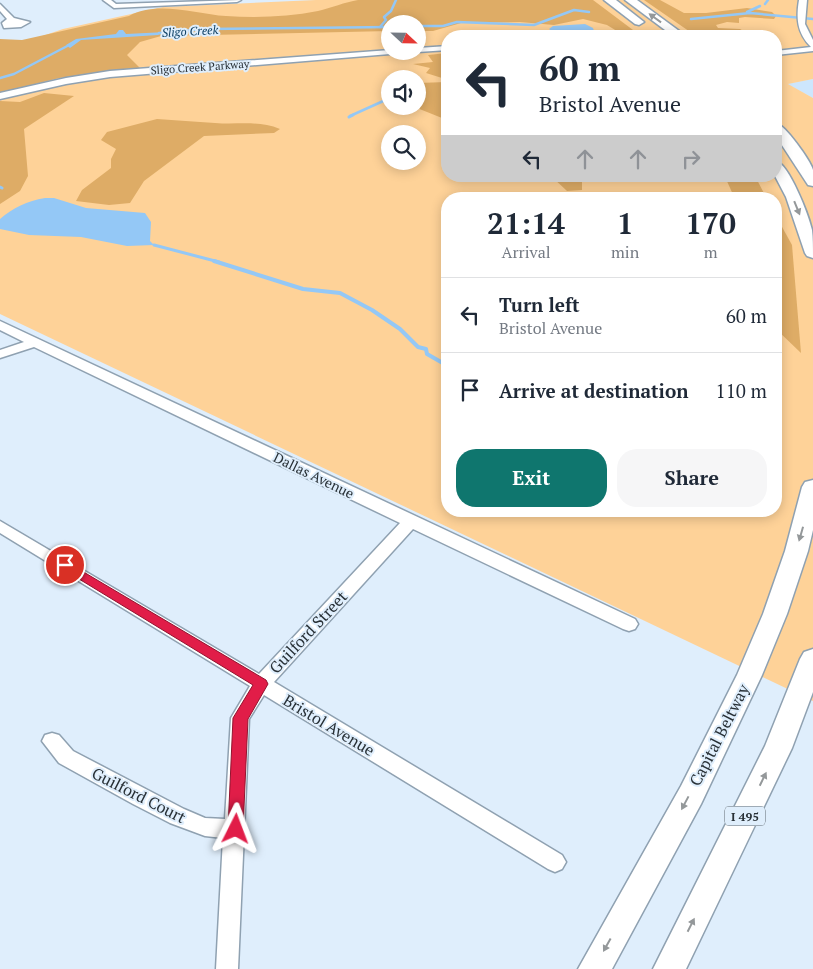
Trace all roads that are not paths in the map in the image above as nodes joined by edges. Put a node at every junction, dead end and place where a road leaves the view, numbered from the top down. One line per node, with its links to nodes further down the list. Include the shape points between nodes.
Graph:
1 (107, 0): 7 (street)
2 (237, 0): 7 (street)
3 (609, 0): 10 (highway)
4 (630, 0): 11 (highway, one-way to 4)
5 (803, 0): 12 (street, via 801,17 804,33)
6 (0, 6): 9 (street)
7 (114, 6): 8 (street)
8 (122, 14)
9 (12, 20)
10 (649, 30)
11 (672, 30)
12 (813, 45)
13 (441, 48): 14 (street)
14 (426, 49)
15 (813, 49): 16 (street)
16 (782, 52)
17 (381, 53): 18 (street, Sligo Creek Parkway, via 110,74)
18 (0, 96)
19 (782, 134): 21 (highway)
20 (782, 176): 22 (highway, one-way to 22)
21 (813, 182)
22 (813, 253)
23 (0, 324): 24 (street, Dallas Avenue)
24 (36, 342): 25 (street); 27 (street, Dallas Avenue)
25 (0, 354)
26 (813, 487): 36 (highway, Capital Beltway, one-way to 36, via 789,576 764,643 728,722)
27 (411, 521): 29 (street, Dallas Avenue); 31 (street, Guilford Street)
28 (0, 526): 31 (street, Bristol Avenue)
29 (630, 624)
30 (813, 659): 37 (highway, I 495, one-way to 30, via 778,748)
31 (261, 684): 33 (street, Guilford Street, via 240,718); 34 (street, Bristol Avenue)
32 (52, 741): 33 (street, Guilford Court, via 66,757 176,816 205,827)
33 (236, 829): 35 (street, Guilford Street)
34 (555, 862)
35 (227, 969)
36 (594, 969)
37 (669, 969)

